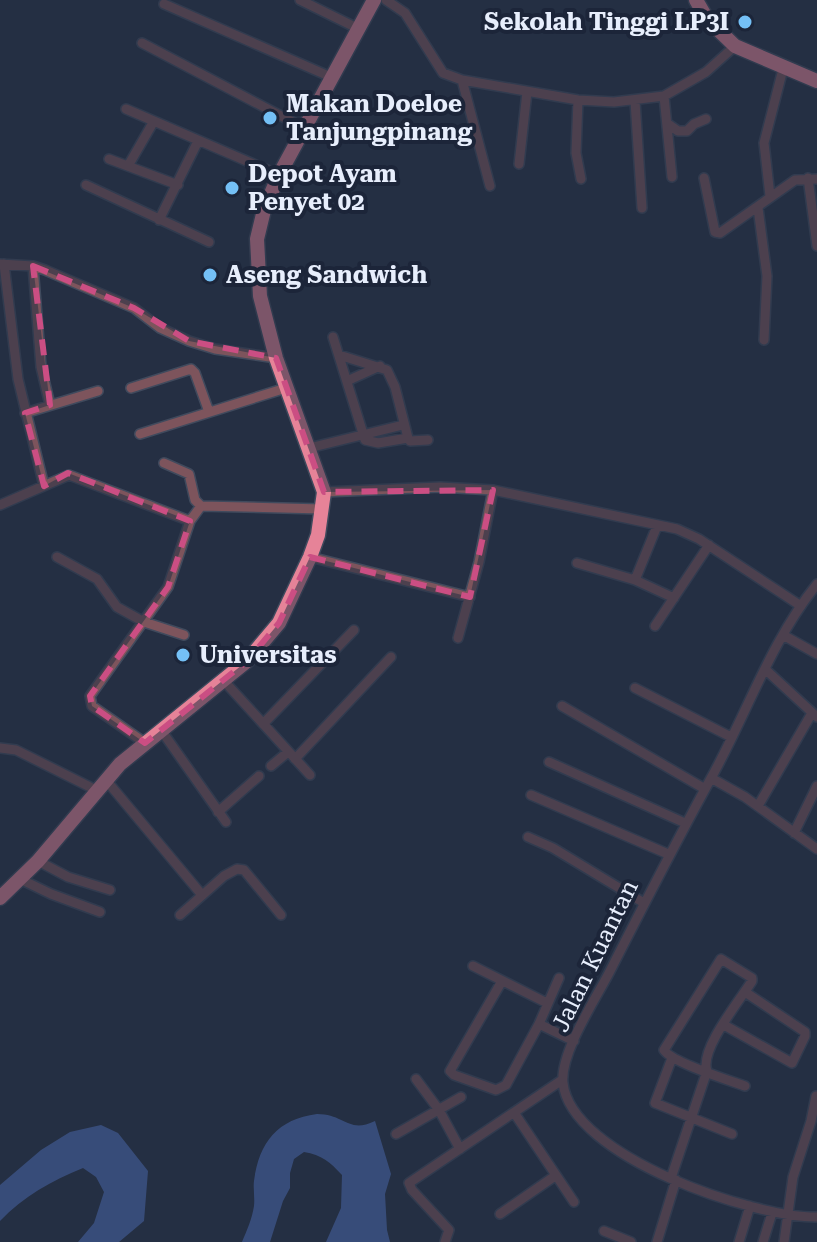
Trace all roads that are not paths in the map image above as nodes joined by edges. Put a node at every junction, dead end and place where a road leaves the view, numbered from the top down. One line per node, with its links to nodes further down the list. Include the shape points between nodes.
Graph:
1 (300, 0): 6 (street)
2 (374, 0): 6 (highway)
3 (386, 0): 11 (street, via 405,13 438,69)
4 (696, 0): 8 (highway)
5 (164, 4): 10 (street)
6 (357, 28): 10 (highway)
7 (142, 43): 21 (street)
8 (735, 46): 9 (highway); 14 (street, via 706,72)
9 (783, 69): 12 (highway); 34 (street, via 764,143)
10 (331, 77): 21 (highway)
11 (462, 80): 13 (street); 33 (street)
12 (817, 81)
13 (527, 92): 15 (street); 24 (street)
14 (664, 96): 16 (street); 20 (street)
15 (578, 100): 16 (street); 30 (street, via 576,153)
16 (635, 101): 35 (street)
17 (126, 109): 19 (street)
18 (706, 119): 20 (street, via 687,131)
19 (154, 121): 22 (street); 25 (street)
20 (668, 124): 27 (street)
21 (304, 128): 26 (highway)
22 (198, 141): 26 (street); 32 (street)
23 (109, 159): 25 (street)
24 (519, 164)
25 (128, 166): 32 (street)
26 (279, 175): 45 (highway, via 257,239 260,296)
27 (672, 177)
28 (704, 178): 36 (street, via 716,233)
29 (812, 178): 34 (street, via 795,180); 39 (street)
30 (581, 179)
31 (86, 185): 37 (street)
32 (178, 185): 37 (street)
33 (490, 186)
34 (770, 196): 36 (street)
35 (642, 208)
36 (758, 208): 43 (street, via 767,276)
37 (159, 220): 38 (street)
38 (209, 242)
39 (817, 246)
40 (2, 264): 41 (street); 53 (street)
41 (33, 266): 45 (street, via 134,308 189,341); 51 (street, via 41,367)
42 (333, 337): 44 (street)
43 (764, 340)
44 (339, 355): 46 (street); 47 (street)
45 (276, 358): 49 (highway)
46 (380, 366): 47 (street); 54 (street, via 391,377)
47 (347, 381): 56 (street)
48 (131, 388): 52 (street, via 191,369)
49 (286, 388): 52 (street); 59 (highway)
50 (98, 391): 51 (street)
51 (50, 405): 53 (street)
52 (209, 412): 55 (street)
53 (25, 413): 61 (street)
54 (403, 425): 56 (street); 57 (street)
55 (140, 434)
56 (362, 436): 57 (street, via 378,443); 59 (street)
57 (408, 438): 58 (street)
58 (428, 440)
59 (309, 448): 63 (highway)
60 (164, 463): 65 (street, via 189,474)
61 (44, 486): 64 (street); 67 (street, via 73,476)
62 (493, 490): 63 (street); 68 (street); 75 (street)
63 (324, 492): 66 (highway)
64 (0, 505)
65 (201, 506): 66 (street); 67 (street)
66 (322, 509): 71 (highway)
67 (190, 521): 78 (street, via 172,578)
68 (657, 526): 69 (street, via 677,529); 73 (street)
69 (709, 545): 76 (street); 77 (street)
70 (57, 557): 78 (street, via 97,579 114,604)
71 (310, 557): 75 (street); 87 (highway, via 279,623)
72 (577, 563): 73 (street)
73 (635, 580): 76 (street)
74 (816, 587): 77 (street, Jalan Kuantan)
75 (470, 597): 83 (street)
76 (674, 598): 79 (street)
77 (801, 606): 82 (street, Jalan Kuantan)
78 (144, 622): 81 (street); 94 (street, via 89,699)
79 (655, 626)
80 (354, 630): 91 (street)
81 (184, 635)
82 (783, 635): 84 (street); 86 (street, Jalan Kuantan)
83 (458, 638)
84 (817, 654)
85 (391, 657): 96 (street)
86 (766, 670): 90 (street); 93 (street, Jalan Kuantan)
87 (224, 681): 91 (street); 92 (highway)
88 (635, 688): 93 (street)
89 (562, 706): 104 (street)
90 (814, 715): 106 (street)
91 (263, 724): 96 (street)
92 (161, 730): 94 (highway); 107 (street)
93 (731, 737): 101 (street, Jalan Kuantan)
94 (145, 743): 102 (highway)
95 (0, 748): 102 (street)
96 (291, 756): 98 (street); 99 (street)
97 (549, 762): 109 (street)
98 (271, 766)
99 (310, 775)
100 (259, 776): 107 (street)
101 (711, 778): 104 (street, Jalan Kuantan); 106 (street)
102 (101, 785): 114 (highway); 117 (street)
103 (817, 786): 110 (street)
104 (705, 789): 109 (street, Jalan Kuantan)
105 (531, 795): 113 (street)
106 (758, 806): 110 (street)
107 (218, 812): 108 (street)
108 (226, 822)
109 (685, 823): 113 (street, Jalan Kuantan)
110 (794, 833): 112 (street)
111 (528, 837): 119 (street)
112 (817, 849)
113 (668, 854): 119 (street, Jalan Kuantan)
114 (38, 861): 115 (highway); 116 (street)
115 (20, 879): 118 (highway); 120 (street)
116 (110, 890)
117 (202, 895): 121 (street); 122 (street, via 234,869 243,869)
118 (0, 898)
119 (644, 903): 130 (street, Jalan Kuantan)
120 (100, 912)
121 (180, 915)
122 (281, 915)
123 (473, 966): 125 (street)
124 (559, 978): 127 (street)
125 (502, 981): 127 (street); 128 (street, via 452,1074 501,1090)
126 (745, 992): 129 (street); 129 (street, via 805,1032 792,1063); 131 (street, via 752,978 720,960 664,1050)
127 (547, 1003): 128 (street)
128 (539, 1024): 130 (street)
129 (724, 1025): 132 (street, via 705,1059)
130 (574, 1041): 134 (street, Jalan Kuantan)
131 (672, 1058): 132 (street); 140 (street, via 655,1103)
132 (707, 1071): 135 (street); 140 (street)
133 (416, 1079): 138 (street)
134 (562, 1080): 139 (street); 145 (street, via 569,1103 605,1144)
135 (745, 1086)
136 (816, 1096): 150 (street)
137 (461, 1097): 138 (street)
138 (439, 1110): 141 (street); 143 (street)
139 (515, 1114): 143 (street); 144 (street)
140 (692, 1118): 142 (street); 145 (street)
141 (396, 1134)
142 (732, 1134)
143 (460, 1149): 153 (street, via 409,1183 449,1230)
144 (555, 1176): 146 (street); 149 (street)
145 (674, 1179): 147 (street); 155 (street)
146 (574, 1202)
147 (750, 1206): 148 (street); 156 (street)
148 (772, 1213): 150 (street); 157 (street)
149 (500, 1214)
150 (787, 1216): 151 (street); 158 (street)
151 (817, 1217)
152 (604, 1231): 154 (street)
153 (445, 1242)
154 (631, 1242)
155 (657, 1242)
156 (739, 1242)
157 (763, 1242)
158 (784, 1242)

